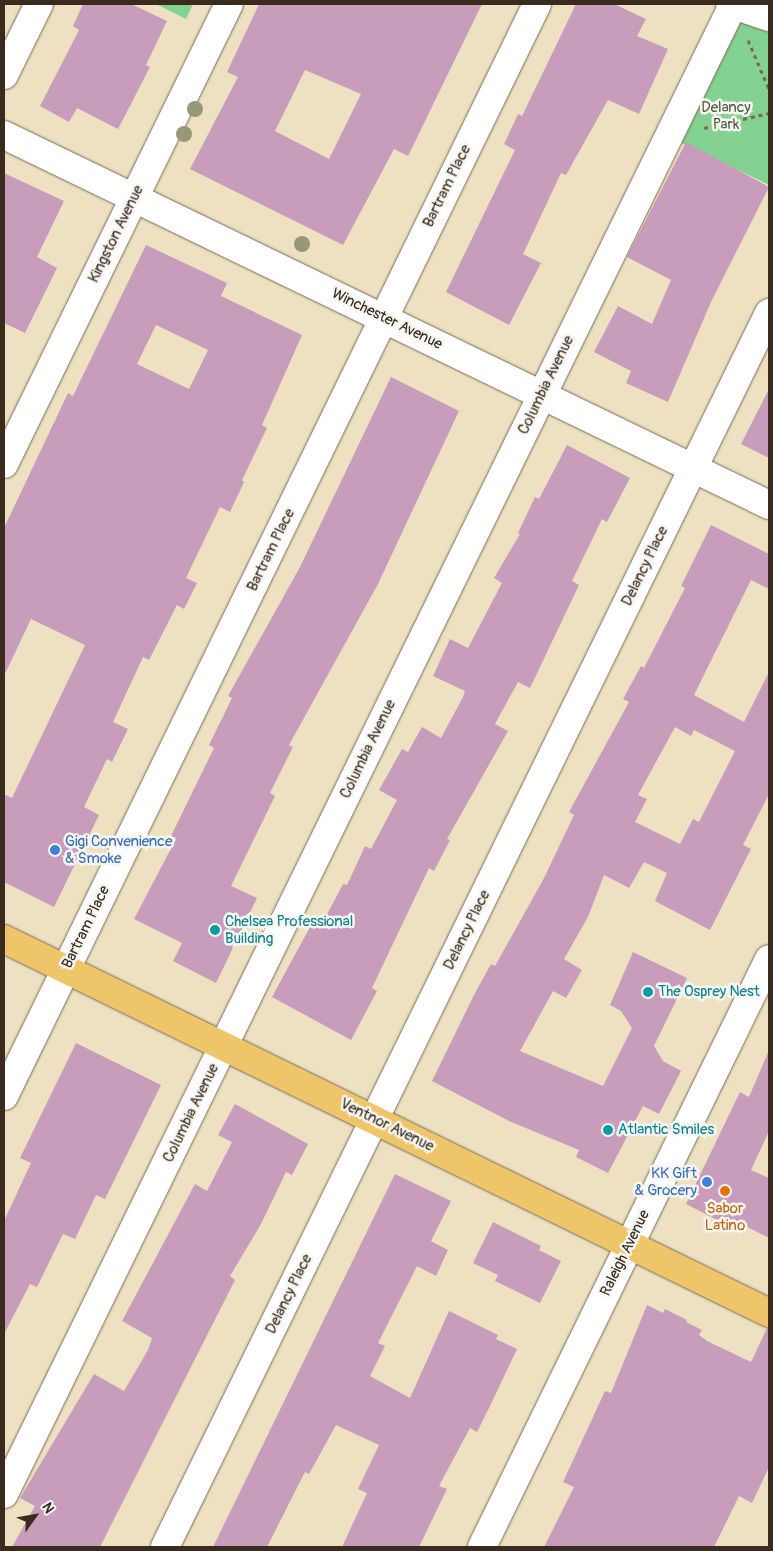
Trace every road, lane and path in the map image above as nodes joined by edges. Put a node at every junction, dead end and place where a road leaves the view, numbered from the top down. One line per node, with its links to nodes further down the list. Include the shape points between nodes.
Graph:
1 (39, 4): 6 (street)
2 (229, 4): 11 (street, Kingston Avenue)
3 (537, 4): 13 (street, Bartram Place)
4 (732, 4): 5 (street); 7 (path); 10 (street, Columbia Avenue)
5 (769, 17)
6 (4, 75)
7 (769, 89)
8 (769, 113): 10 (path)
9 (4, 135): 11 (street, Winchester Avenue)
10 (667, 136): 14 (street, Columbia Avenue)
11 (134, 196): 13 (street, Winchester Avenue); 15 (street, Kingston Avenue)
12 (769, 313): 16 (street, Delancy Place)
13 (384, 318): 14 (street, Winchester Avenue); 20 (street, Bartram Place)
14 (541, 395): 16 (street, Winchester Avenue); 21 (street, Columbia Avenue)
15 (4, 464)
16 (693, 468): 17 (street, Winchester Avenue); 23 (street, Delancy Place)
17 (769, 505)
18 (4, 939): 20 (main road, Ventnor Avenue)
19 (769, 959): 24 (street, Raleigh Avenue)
20 (66, 969): 21 (main road, Ventnor Avenue); 22 (street, Bartram Place)
21 (224, 1046): 23 (main road, Ventnor Avenue); 26 (street, Columbia Avenue)
22 (4, 1096)
23 (374, 1119): 24 (main road, Ventnor Avenue); 27 (street, Delancy Place)
24 (630, 1245): 25 (main road, Ventnor Avenue); 28 (street, Raleigh Avenue)
25 (769, 1313)
26 (4, 1494)
27 (166, 1547)
28 (482, 1547)

